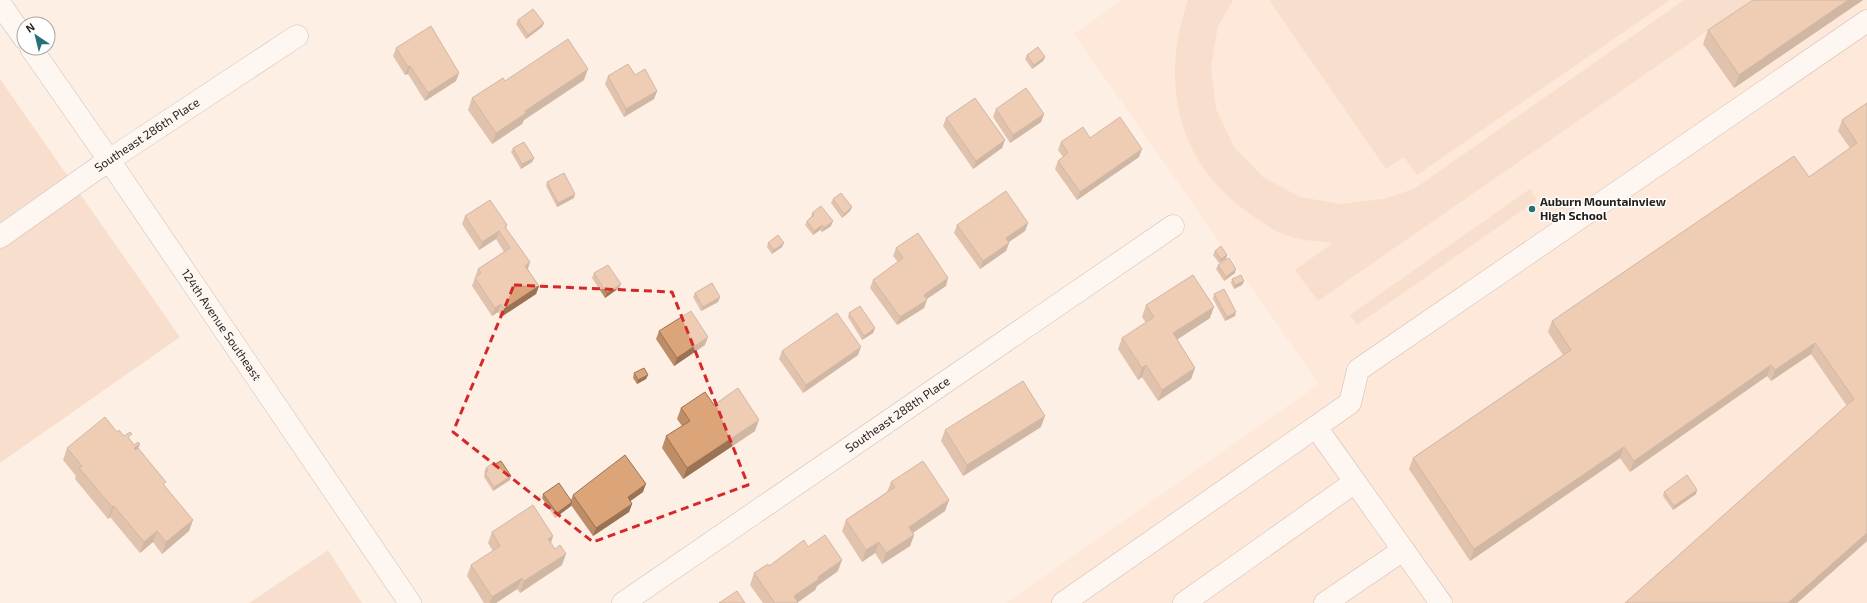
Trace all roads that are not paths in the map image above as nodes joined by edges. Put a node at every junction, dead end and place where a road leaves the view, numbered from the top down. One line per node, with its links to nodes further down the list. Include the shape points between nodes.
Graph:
1 (0, 4): 3 (street)
2 (1867, 21): 9 (street, via 1358,370 1350,403)
3 (16, 27)
4 (296, 36): 6 (street, Southeast 286th Place)
5 (37, 56): 6 (street, 124th Avenue Southeast)
6 (109, 160): 8 (street, Southeast 286th Place); 12 (street, 124th Avenue Southeast)
7 (1173, 226): 13 (street, Southeast 288th Place)
8 (0, 237)
9 (1316, 427): 10 (street); 14 (street)
10 (1356, 482): 11 (street); 15 (street)
11 (1404, 550): 16 (street); 17 (street)
12 (410, 603)
13 (623, 603)
14 (1064, 603)
15 (1184, 603)
16 (1326, 603)
17 (1441, 603)

